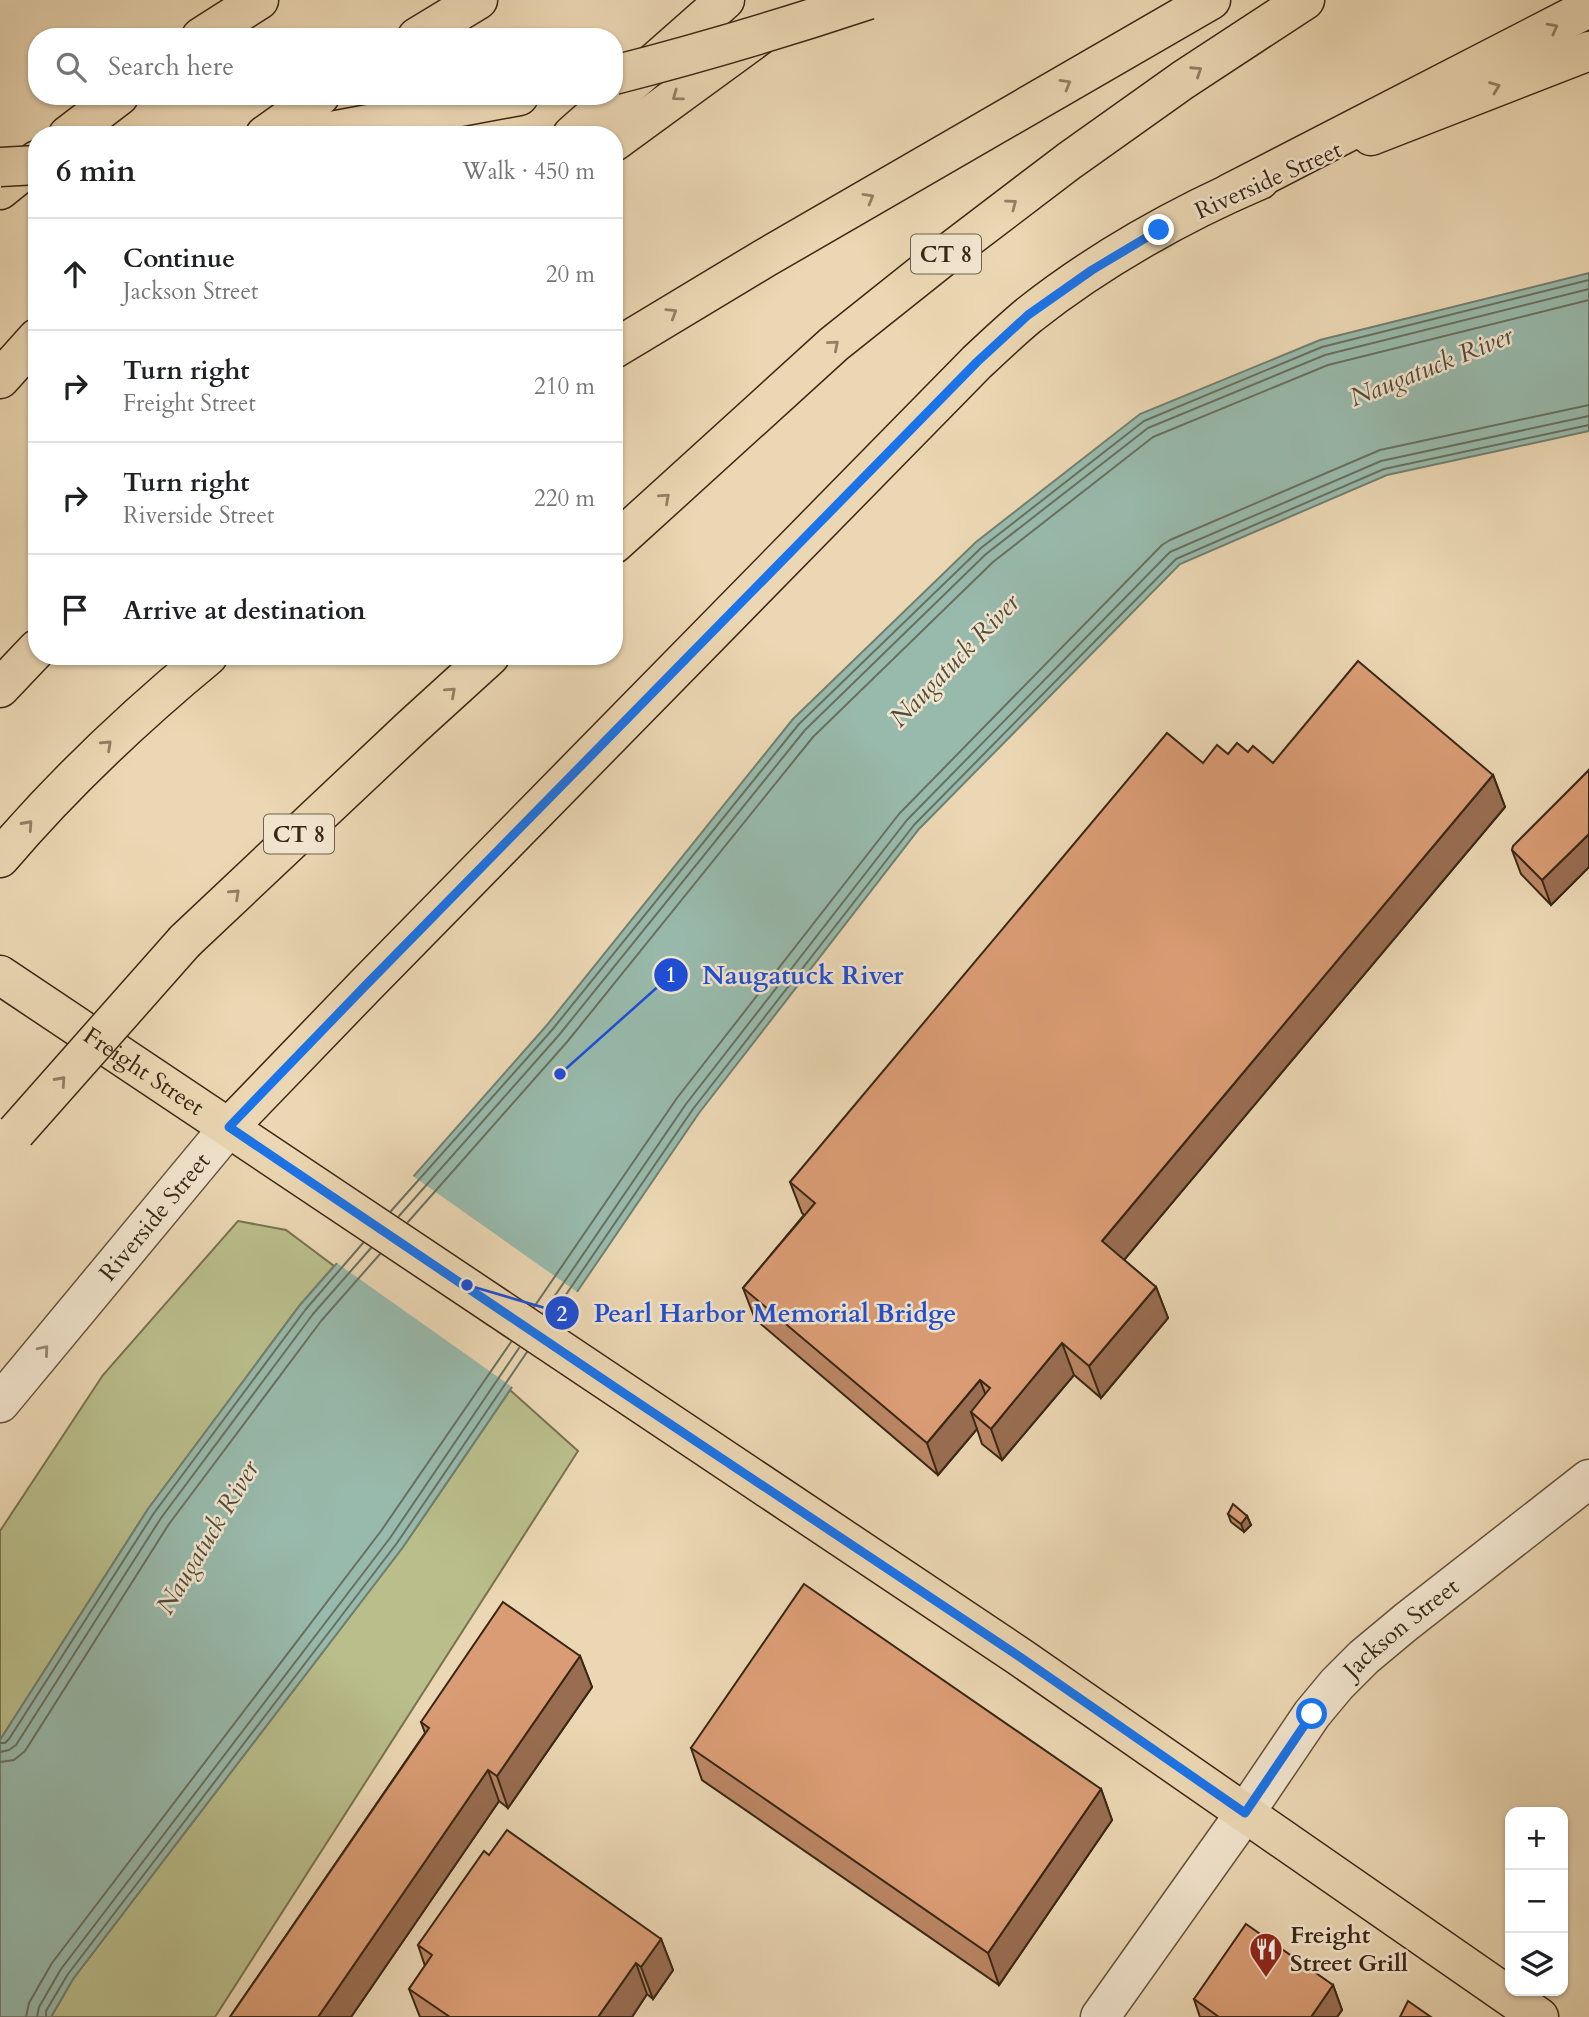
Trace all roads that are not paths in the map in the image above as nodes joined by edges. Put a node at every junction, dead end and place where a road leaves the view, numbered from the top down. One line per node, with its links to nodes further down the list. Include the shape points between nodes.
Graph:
1 (259, 0): 9 (main road)
2 (478, 0): 10 (main road)
3 (725, 0): 13 (main road)
4 (813, 0): 22 (main road, one-way to 22)
5 (868, 0): 12 (main road, bridge)
6 (1211, 0): 28 (main road, one-way to 6)
7 (1305, 0): 31 (main road, CT 8, one-way to 7, via 834,344 952,250 1172,88)
8 (1589, 8): 27 (main road, one-way to 8)
9 (215, 28)
10 (432, 28)
11 (1589, 51): 27 (main road, Riverside Street, one-way to 11)
12 (623, 73)
13 (623, 90)
14 (107, 105): 18 (main road)
15 (307, 105): 19 (main road)
16 (471, 105): 20 (main road)
17 (606, 105): 21 (main road)
18 (80, 126)
19 (278, 126)
20 (358, 126)
21 (582, 126)
22 (623, 135)
23 (28, 164): 24 (main road, bridge)
24 (0, 167)
25 (28, 170): 26 (main road)
26 (0, 190)
27 (1230, 193): 38 (main road, Riverside Street, via 1092,270 1028,315 977,362)
28 (623, 344)
29 (28, 348): 30 (main road)
30 (0, 379)
31 (623, 536)
32 (28, 658): 35 (main road)
33 (198, 665): 36 (main road, one-way to 33, via 58,792)
34 (480, 665): 39 (main road, CT 8, one-way to 34, bridge, via 185,941)
35 (0, 688)
36 (0, 858)
37 (0, 975): 38 (main road, Freight Street)
38 (229, 1127): 40 (street, Riverside Street, one-way to 38); 42 (main road, Freight Street)
39 (8, 1141)
40 (0, 1403)
41 (1589, 1479): 42 (street, Jackson Street, via 1364,1657 1312,1714)
42 (1245, 1813): 43 (street, Jackson Street); 44 (main road, Freight Street)
43 (1100, 2017)
44 (1539, 2017)

